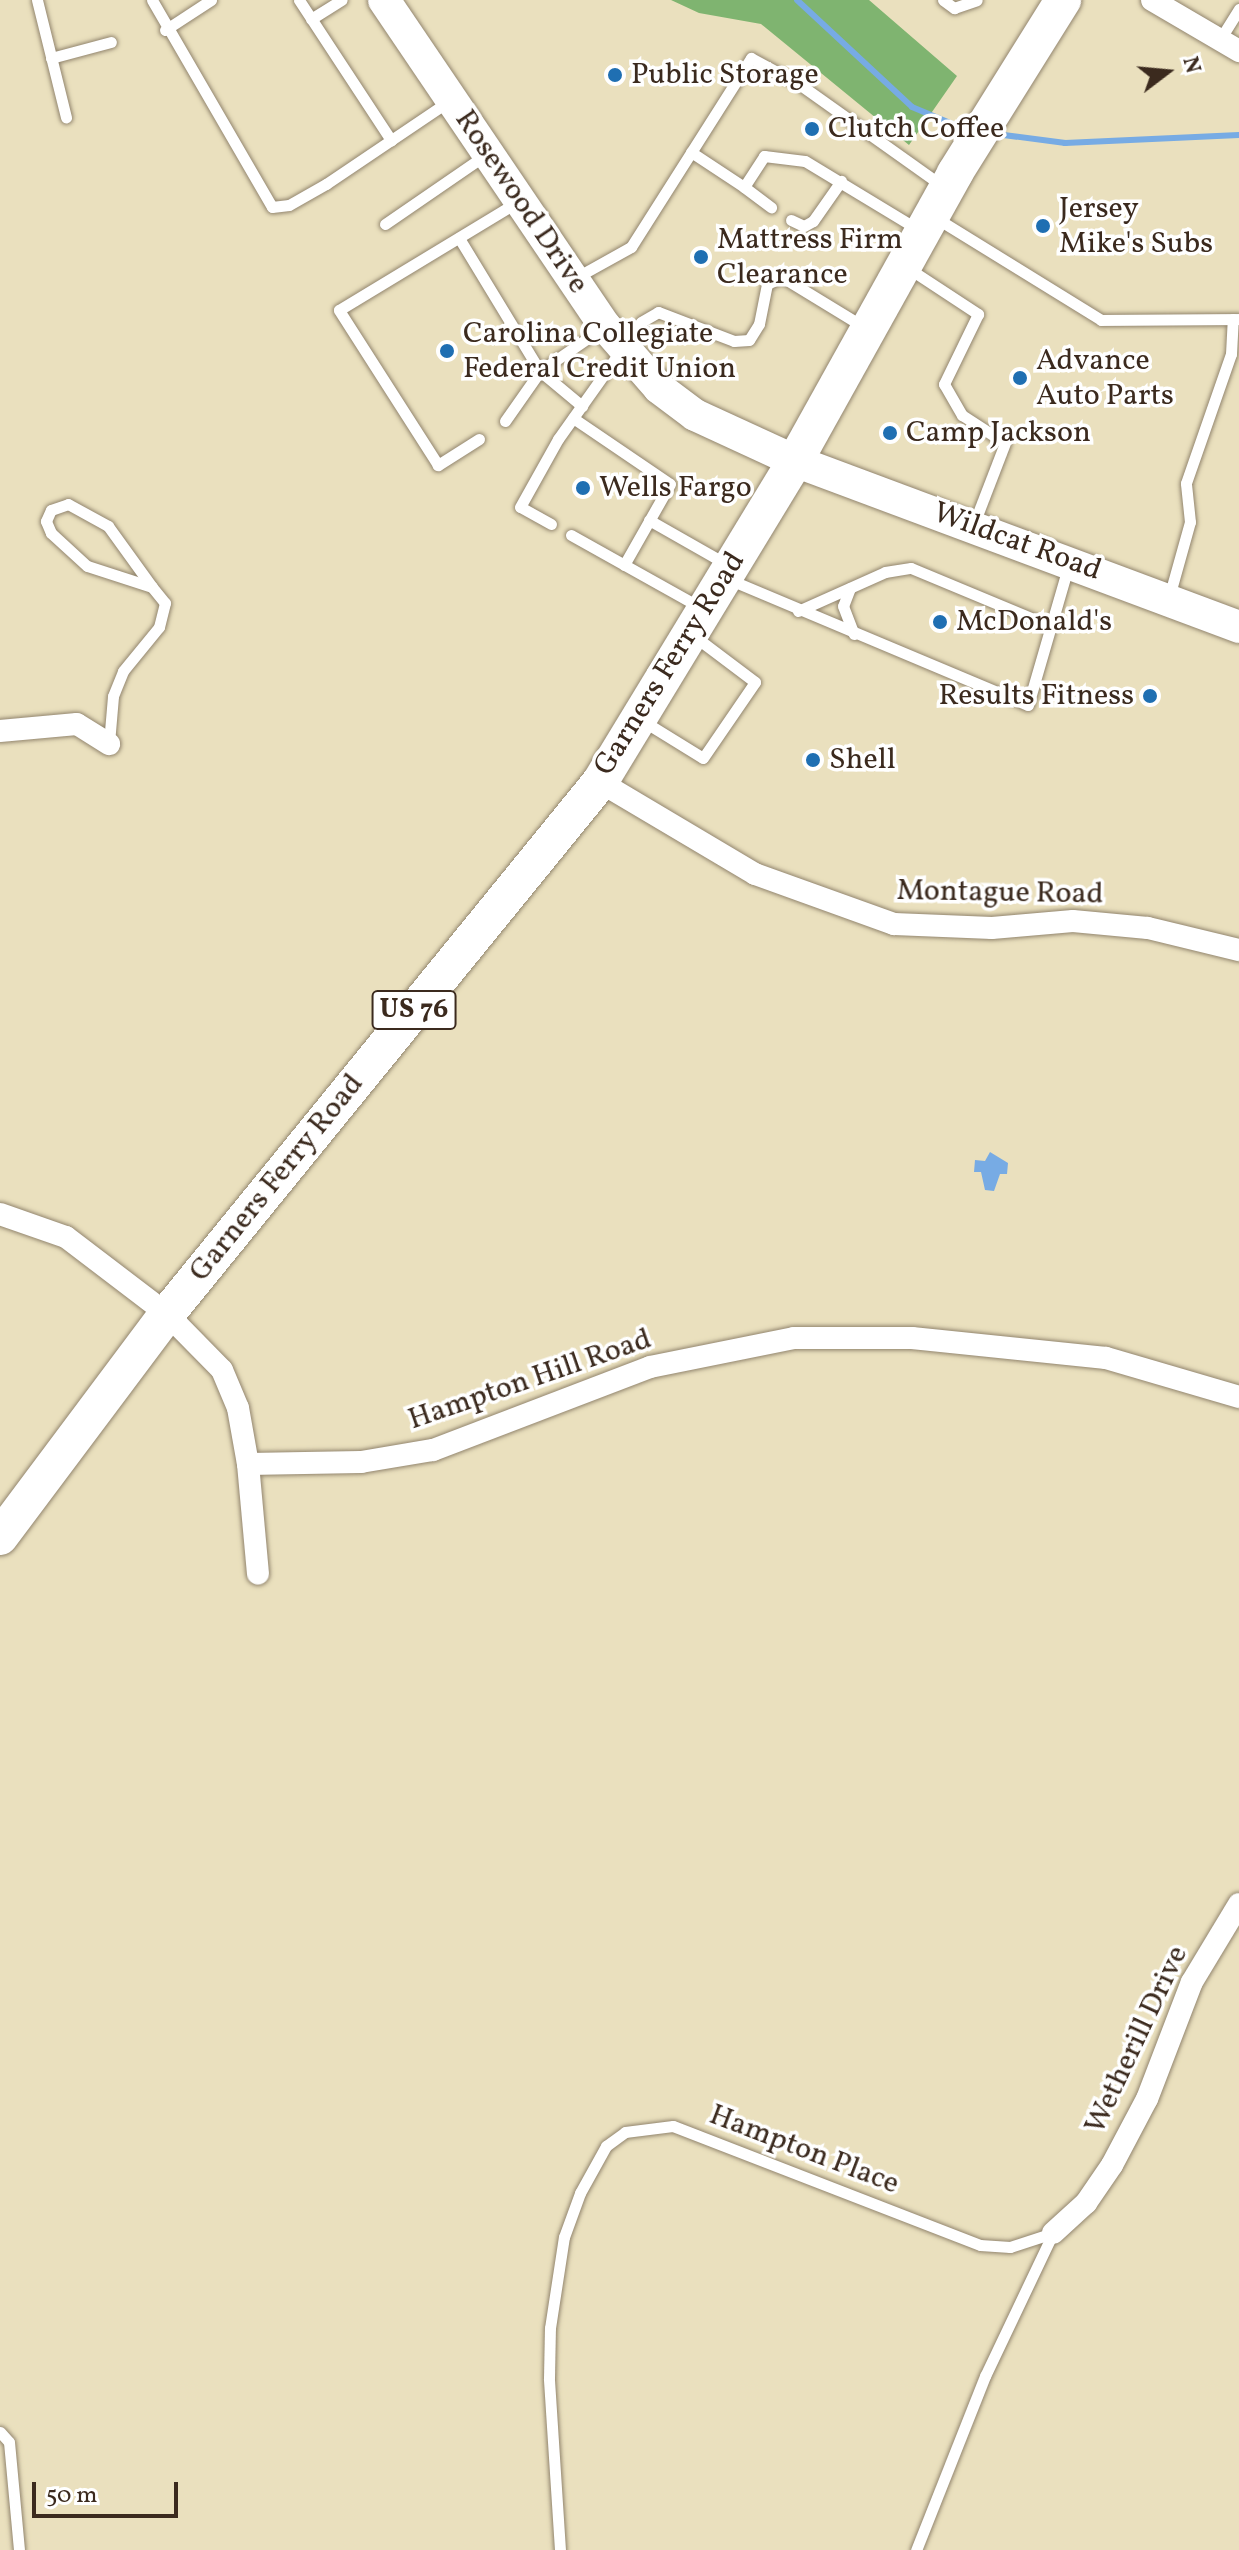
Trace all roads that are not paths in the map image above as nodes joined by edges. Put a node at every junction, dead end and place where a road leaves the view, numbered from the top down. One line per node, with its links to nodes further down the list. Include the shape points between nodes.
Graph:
1 (37, 0): 16 (lane)
2 (152, 0): 13 (lane)
3 (211, 0): 13 (lane)
4 (299, 0): 12 (lane)
5 (342, 0): 12 (lane)
6 (384, 0): 17 (main road, Rosewood Drive)
7 (943, 0): 8 (lane, via 954,8)
8 (977, 0)
9 (1063, 0): 25 (main road, US 76)
10 (1152, 0): 15 (street)
11 (1239, 9): 15 (lane)
12 (311, 19): 19 (lane)
13 (165, 30): 19 (lane, via 272,207 289,205)
14 (111, 42): 16 (lane)
15 (1229, 46)
16 (51, 58): 18 (lane)
17 (452, 99): 19 (lane); 21 (main road, Rosewood Drive)
18 (66, 117)
19 (391, 140)
20 (691, 152): 23 (lane); 25 (lane, via 751,58 799,84); 31 (lane, via 631,247)
21 (488, 154): 24 (main road, Rosewood Drive); 28 (lane)
22 (841, 181): 23 (lane, via 805,161 764,156); 25 (lane); 27 (lane, via 804,226)
23 (744, 187): 26 (lane)
24 (520, 201): 29 (lane); 31 (main road, Rosewood Drive)
25 (939, 202): 30 (main road, US 76); 32 (lane, via 1101,320)
26 (771, 207)
27 (791, 220)
28 (385, 224)
29 (459, 238): 35 (lane); 39 (lane, via 339,310 438,465)
30 (904, 266): 33 (main road, US 76); 43 (lane, via 978,314 944,384 962,415 1005,443)
31 (572, 279): 34 (main road, Rosewood Drive)
32 (1236, 319): 50 (lane, via 1231,354 1186,483 1190,522)
33 (868, 330): 34 (lane, via 782,277 767,284 759,324 749,340 734,341 658,312); 40 (main road, US 76)
34 (614, 338): 35 (lane); 36 (lane); 40 (main road, Rosewood Drive, via 659,388 695,415)
35 (540, 371): 36 (lane); 38 (lane)
36 (582, 406): 37 (lane)
37 (573, 418): 41 (lane, via 670,484); 42 (lane, via 520,507)
38 (505, 421)
39 (479, 439)
40 (795, 461): 43 (main road, Wildcat Road); 47 (main road, Garners Ferry Road / US 76)
41 (649, 520): 46 (lane); 47 (lane)
42 (551, 524)
43 (973, 526): 45 (main road, Wildcat Road)
44 (571, 535): 46 (lane)
45 (1070, 561): 50 (main road, Wildcat Road); 53 (lane)
46 (624, 565): 52 (lane)
47 (727, 572): 51 (lane); 52 (main road, Garners Ferry Road / US 76)
48 (152, 587): 48 (lane, via 87,566 51,533 46,521 51,510 68,504 108,526); 58 (lane, via 161,594 165,613 123,671 113,696)
49 (851, 587): 51 (lane); 53 (lane, via 897,568 911,568); 55 (lane, via 843,606)
50 (1169, 597): 54 (main road, Wildcat Road)
51 (798, 611): 55 (lane)
52 (697, 622): 56 (main road, Garners Ferry Road / US 76); 56 (lane, via 755,682 703,758)
53 (1050, 626): 55 (lane, via 1028,705)
54 (1239, 627)
55 (854, 634)
56 (638, 718): 59 (main road, Garners Ferry Road / US 76)
57 (0, 731): 58 (street, via 77,724)
58 (109, 744)
59 (600, 782): 60 (street, Montague Road, via 755,874 894,924 992,928 1073,921 1148,928); 62 (main road, Garners Ferry Road / US 76)
60 (1239, 950)
61 (0, 1214): 62 (street, via 66,1237)
62 (167, 1314): 64 (street, via 222,1370 238,1408); 65 (main road, Garners Ferry Road / US 76)
63 (1239, 1397): 64 (street, Hampton Hill Road, via 1106,1358 912,1338 794,1338 650,1367 433,1450 361,1462)
64 (248, 1464): 66 (street)
65 (0, 1537)
66 (258, 1574)
67 (1239, 1904): 68 (street, Wetherill Drive, via 1192,1982 1147,2099 1112,2165 1086,2203)
68 (1053, 2233): 71 (lane, Hampton Place, via 1010,2247 980,2245 673,2126 625,2132 606,2146 564,2237 550,2328 549,2378); 72 (lane, via 985,2376)
69 (0, 2432): 70 (lane, via 9,2442)
70 (19, 2550)
71 (560, 2550)
72 (916, 2550)

